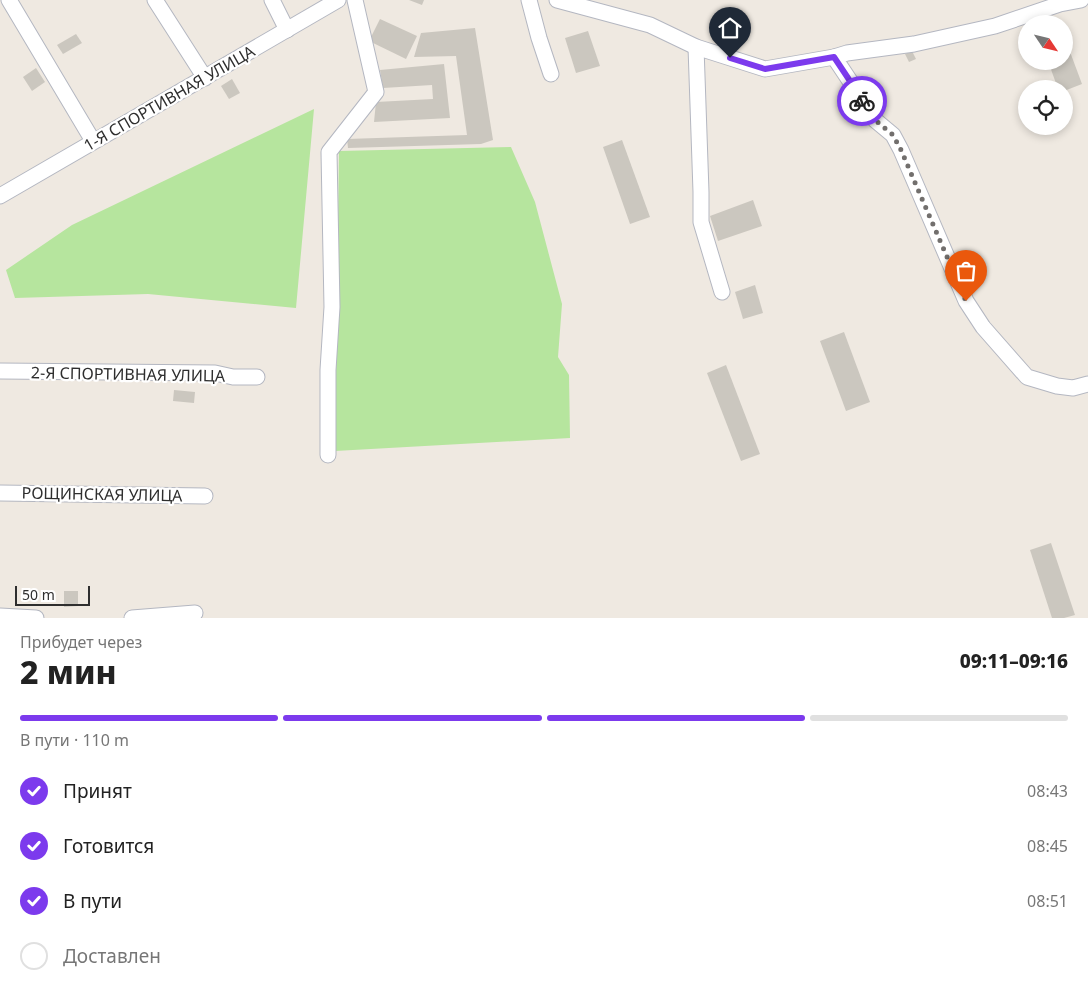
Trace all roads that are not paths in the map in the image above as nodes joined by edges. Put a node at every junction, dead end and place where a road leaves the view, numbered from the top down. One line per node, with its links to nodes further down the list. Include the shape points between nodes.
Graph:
1 (9, 0): 14 (street)
2 (155, 0): 13 (street)
3 (272, 0): 9 (street)
4 (338, 0): 9 (street, 1-Я СПОРТИВНАЯ УЛИЦА)
5 (355, 0): 20 (street, via 376,92 329,152 332,307)
6 (529, 0): 12 (street)
7 (557, 0): 10 (street, via 650,25)
8 (1081, 0): 11 (street, via 995,26)
9 (287, 30): 13 (street, 1-Я СПОРТИВНАЯ УЛИЦА)
10 (696, 47): 11 (street, via 765,69); 16 (street, via 701,222)
11 (834, 57): 19 (street, via 864,106 893,135 966,301 983,327 1027,377 1073,388)
12 (551, 74)
13 (205, 78): 14 (street, 1-Я СПОРТИВНАЯ УЛИЦА)
14 (93, 142): 15 (street, 1-Я СПОРТИВНАЯ УЛИЦА)
15 (0, 196)
16 (722, 292)
17 (0, 371): 18 (street, 2-Я СПОРТИВНАЯ УЛИЦА, via 215,373)
18 (257, 377)
19 (1088, 384)
20 (328, 455)
21 (0, 493): 22 (street, РОЩИНСКАЯ УЛИЦА)
22 (205, 496)
23 (195, 614): 26 (street)
24 (0, 616): 25 (street)
25 (36, 618)
26 (132, 618)

